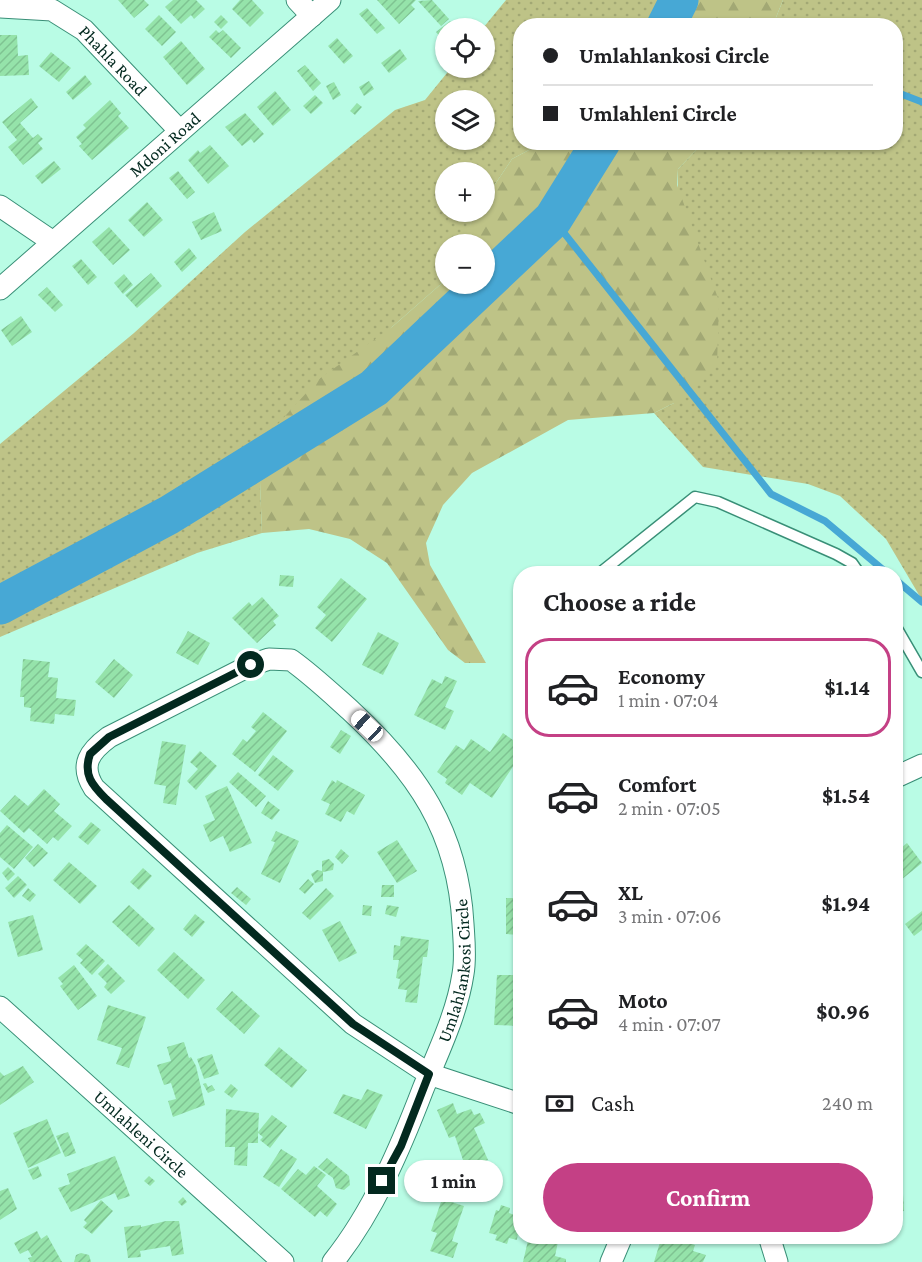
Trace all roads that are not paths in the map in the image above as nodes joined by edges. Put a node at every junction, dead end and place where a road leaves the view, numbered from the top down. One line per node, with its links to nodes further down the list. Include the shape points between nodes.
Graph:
1 (297, 0): 4 (street)
2 (330, 0): 4 (street, Mdoni Road)
3 (0, 7): 5 (street, Phahla Road, via 52,10 84,30)
4 (312, 16): 5 (street, Mdoni Road)
5 (179, 130): 7 (street, Mdoni Road)
6 (0, 206): 7 (street)
7 (53, 243): 8 (street, Mdoni Road)
8 (0, 289)
9 (609, 566): 10 (lane, via 694,497 718,502 837,554)
10 (854, 566)
11 (903, 639): 12 (lane)
12 (922, 672)
13 (922, 765): 14 (street)
14 (903, 774)
15 (0, 1007): 20 (street, Umlahleni Circle)
16 (429, 1074): 16 (street, Umlahlankosi Circle, via 353,1024 94,788 87,764 97,746 251,665 280,659 298,665 381,739 435,812 458,879 464,972 451,1020); 17 (street, Umlahlankosi Circle); 21 (street, via 401,1146 359,1224)
17 (513, 1102)
18 (619, 1244): 22 (street)
19 (771, 1244): 23 (street)
20 (283, 1262)
21 (333, 1262)
22 (611, 1262)
23 (777, 1262)

